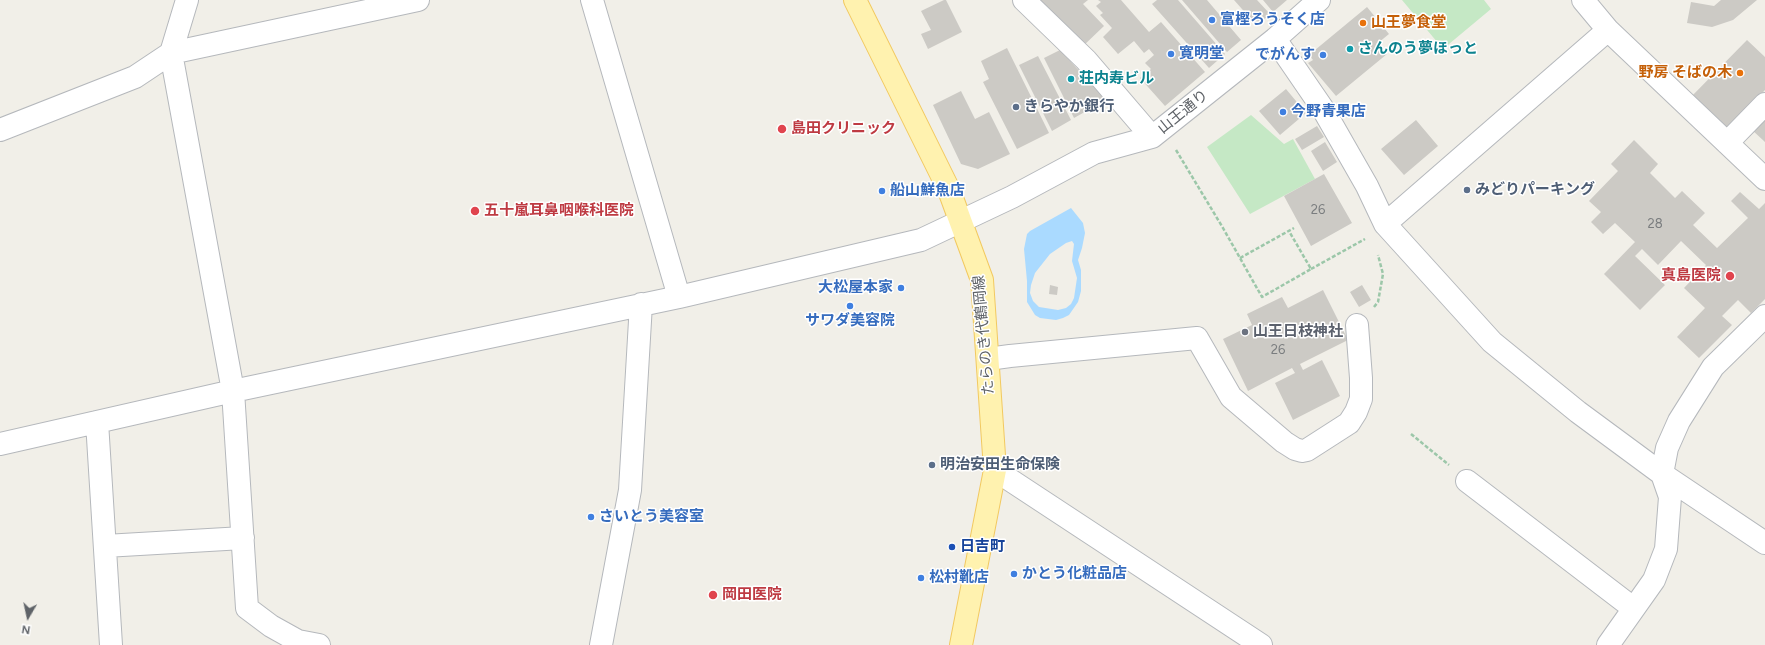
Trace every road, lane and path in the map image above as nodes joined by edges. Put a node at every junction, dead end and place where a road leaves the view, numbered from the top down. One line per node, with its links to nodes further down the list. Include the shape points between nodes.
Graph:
1 (187, 0): 10 (street)
2 (418, 0): 10 (street)
3 (592, 0): 25 (street)
4 (855, 0): 17 (main road, たらのき代鶴岡線)
5 (1024, 0): 13 (street, via 1086,60)
6 (1319, 0): 9 (street, 山王通り)
7 (1583, 0): 8 (street)
8 (1608, 30): 14 (street); 18 (street)
9 (1275, 39): 13 (street, 山王通り); 18 (street, via 1323,109 1367,186)
10 (172, 54): 12 (street, via 135,77); 30 (street)
11 (1765, 104): 14 (street)
12 (0, 130)
13 (1152, 137): 17 (street, 山王通り, via 1094,153)
14 (1727, 143): 16 (street)
15 (1179, 155): 23 (path)
16 (1765, 178)
17 (962, 221): 25 (street, 山王通り, via 921,240); 29 (main road, たらのき代鶴岡線, via 982,280)
18 (1385, 224): 35 (street, via 1492,342 1578,412)
19 (1294, 228): 20 (path)
20 (1289, 231): 23 (path); 24 (path)
21 (1370, 243): 24 (path, via 1366,238)
22 (1378, 253): 27 (path, via 1383,274 1378,302 1369,315)
23 (1240, 258): 24 (path, via 1262,297)
24 (1311, 269)
25 (679, 297): 26 (street, 山王通り)
26 (641, 304): 30 (street, 山王通り); 43 (street, via 630,490)
27 (1357, 324): 29 (street, via 1361,399 1356,412 1349,423 1302,451 1284,442 1231,397 1197,338)
28 (1762, 326): 35 (street, via 1713,367 1679,421 1667,448)
29 (988, 359): 34 (main road, たらのき代鶴岡線)
30 (233, 392): 31 (street, 山王通り); 37 (street)
31 (97, 422): 33 (street, 山王通り); 39 (street)
32 (1411, 434): 36 (path)
33 (0, 444)
34 (995, 470): 44 (main road, たらのき代鶴岡線); 45 (street)
35 (1662, 474): 38 (street); 40 (street, via 1670,497 1666,549 1654,580)
36 (1467, 481): 40 (street)
37 (242, 538): 39 (street); 42 (street, via 247,608 271,626 298,641)
38 (1765, 544)
39 (105, 546): 41 (street)
40 (1633, 608): 46 (street)
41 (111, 645)
42 (319, 645)
43 (601, 645)
44 (961, 645)
45 (1261, 645)
46 (1608, 645)

